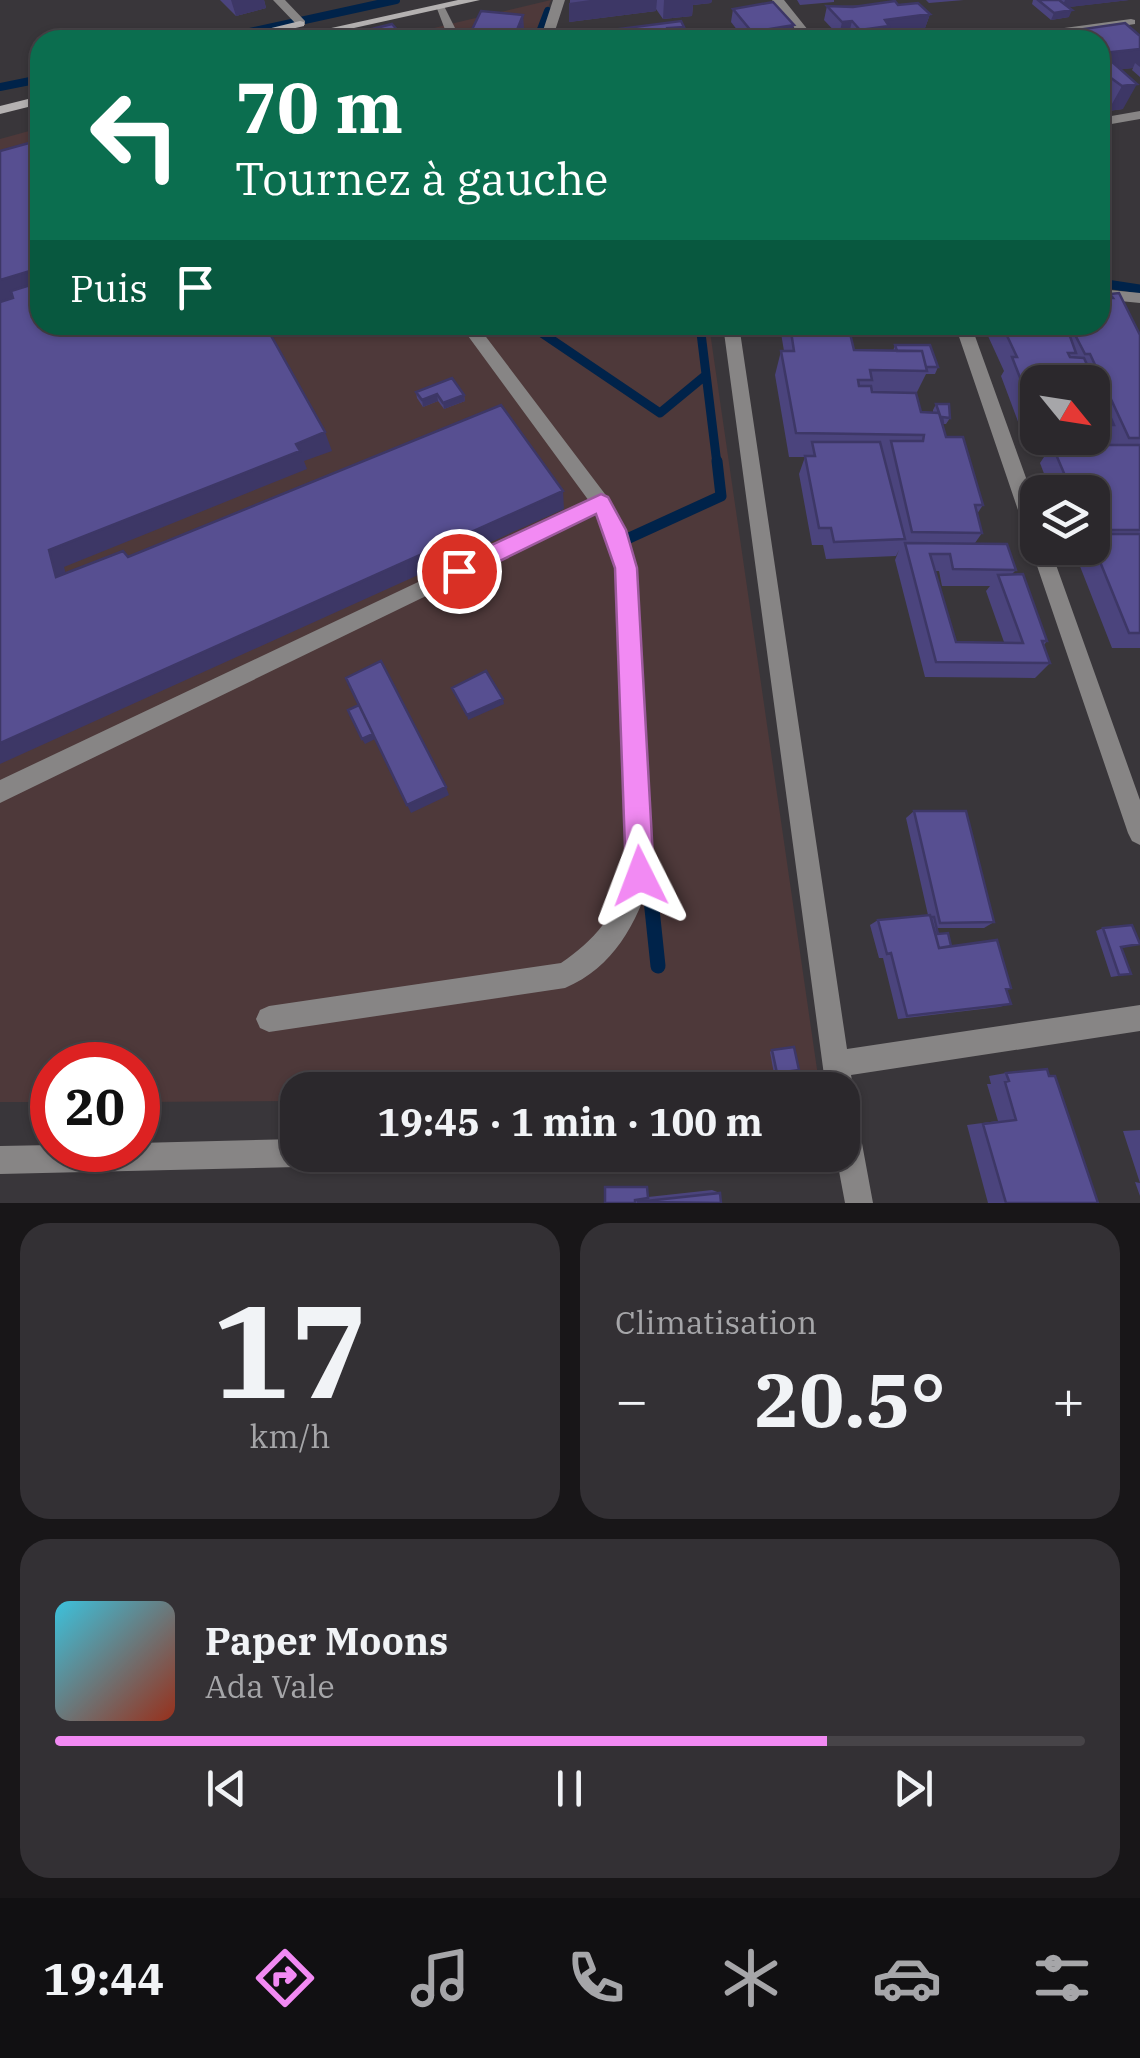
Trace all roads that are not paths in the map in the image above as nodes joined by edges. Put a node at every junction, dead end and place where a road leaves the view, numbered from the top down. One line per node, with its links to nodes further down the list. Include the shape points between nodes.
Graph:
1 (279, 0): 8 (street)
2 (414, 0): 8 (main road)
3 (474, 0): 6 (main road)
4 (560, 0): 12 (street)
5 (778, 0): 13 (street)
6 (440, 8): 10 (main road); 11 (street)
7 (1132, 22): 14 (street)
8 (301, 23): 9 (main road)
9 (280, 30)
10 (331, 30)
11 (451, 30)
12 (550, 30)
13 (802, 30)
14 (1076, 30)
15 (30, 88): 16 (main road)
16 (0, 96)
17 (30, 102): 18 (main road)
18 (0, 110)
19 (1140, 115): 20 (street)
20 (1110, 120)
21 (1110, 296): 22 (street)
22 (1138, 302)
23 (476, 335): 27 (street)
24 (733, 335): 33 (street)
25 (967, 335): 26 (street)
26 (1020, 488)
27 (601, 502): 29 (street); 32 (street, via 626,568 640,876 628,917 599,954 565,975)
28 (1046, 565): 30 (street)
29 (0, 792)
30 (1140, 833)
31 (1140, 1018): 34 (street)
32 (268, 1019)
33 (837, 1072)
34 (860, 1073)
35 (280, 1153): 36 (street)
36 (0, 1160)
37 (852, 1172): 38 (street)
38 (859, 1203)

